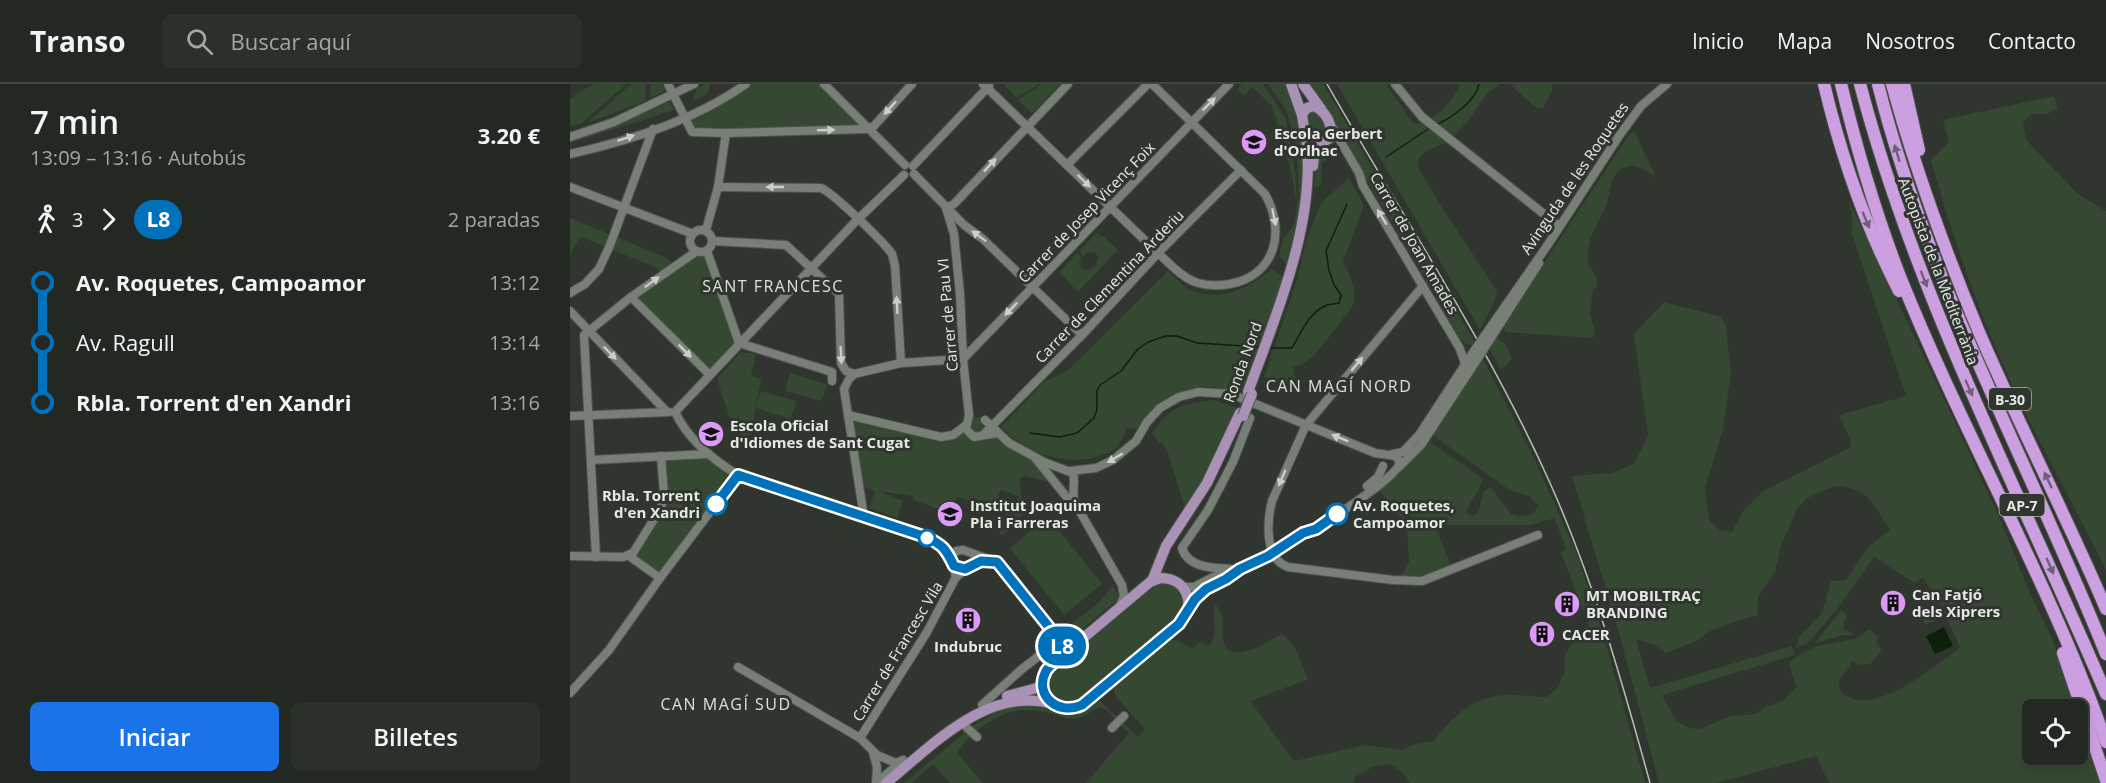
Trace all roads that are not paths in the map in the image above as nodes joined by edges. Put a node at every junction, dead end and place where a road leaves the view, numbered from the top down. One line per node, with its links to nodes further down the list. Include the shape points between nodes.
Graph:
1 (669, 84): 20 (street)
2 (694, 84): 20 (street)
3 (746, 84): 23 (street)
4 (824, 84): 28 (street)
5 (912, 84): 28 (street, one-way to 28)
6 (1068, 84): 26 (street)
7 (1150, 84): 24 (street); 35 (street)
8 (1229, 84): 24 (street, Carrer de Josep Vicenç Foix, one-way to 8)
9 (1290, 84): 22 (main road, Ronda Nord)
10 (1303, 84): 21 (main road)
11 (1395, 84): 44 (street, via 1426,120)
12 (1667, 84): 44 (street, Avinguda de les Roquetes, via 1641,106)
13 (1824, 84): 65 (highway, one-way to 65, via 1860,204 1887,267)
14 (1841, 84): 65 (highway, via 1883,228)
15 (1860, 84): 126 (highway, Autopista de la Mediterrània / AP-7, one-way to 126, via 1892,193 1934,306)
16 (1878, 84): 122 (highway, Autopista de la Mediterrània / AP-7, one-way to 16, via 1944,283 1907,184)
17 (1892, 84): 52 (highway, B-30)
18 (1904, 84): 52 (highway, B-30)
19 (987, 85): 26 (street); 36 (street)
20 (674, 95): 23 (street); 30 (street)
21 (1321, 109): 22 (main road, via 1309,107); 25 (main road)
22 (1302, 115): 31 (main road, Ronda Nord)
23 (685, 117): 27 (street); 29 (street, via 692,132)
24 (1191, 122): 37 (street); 40 (street, Carrer de Josep Vicenç Foix)
25 (1331, 125): 32 (main road, Ronda Nord, via 1330,138); 33 (street, Carrer de Joan Amades)
26 (1026, 126): 35 (street); 42 (street, one-way to 26)
27 (653, 129): 34 (street, one-way to 27); 41 (street)
28 (867, 129): 29 (street, one-way to 28); 36 (street)
29 (726, 133): 39 (street)
30 (570, 137)
31 (1306, 137): 32 (main road, via 1312,143); 64 (main road, Ronda Nord, via 1307,188 1302,226)
32 (1322, 144): 33 (street, via 1339,146); 64 (main road, Ronda Nord, via 1313,158 1305,232)
33 (1347, 152): 54 (street, Carrer de Joan Amades, one-way to 33)
34 (570, 154)
35 (1067, 165): 40 (street, one-way to 40)
36 (910, 168): 42 (street); 43 (street, via 902,170 904,175)
37 (1241, 170): 51 (street, Carrer de Clementina Arderiu); 51 (street, one-way to 51, via 1264,194 1276,223 1275,244 1256,273 1232,283 1200,284 1187,279)
38 (570, 187): 41 (street)
39 (718, 187): 43 (street, one-way to 39, via 832,194 820,188); 45 (street)
40 (1109, 206): 51 (street); 55 (street, Carrer de Josep Vicenç Foix)
41 (624, 208): 46 (street); 56 (street, via 599,268)
42 (946, 208): 55 (street, one-way to 42); 66 (street, Carrer de Pau VI, via 954,234)
43 (857, 220): 53 (street); 67 (street, one-way to 43, via 894,260 887,248)
44 (1559, 226): 48 (street, Avinguda de les Roquetes)
45 (706, 230): 46 (street); 47 (street)
46 (693, 234): 49 (street, via 690,241)
47 (713, 241): 50 (street); 53 (street, via 786,245)
48 (1545, 249): 61 (street, Avinguda de les Roquetes, via 1512,294); 61 (street, via 1533,274)
49 (697, 251): 50 (street); 57 (street, one-way to 49)
50 (707, 251): 62 (street)
51 (1158, 253): 60 (street, Carrer de Clementina Arderiu)
52 (1951, 264): 96 (highway, B-30, one-way to 52)
53 (811, 268): 62 (street); 69 (street, one-way to 69, via 839,294 841,363)
54 (1423, 285): 63 (street, Carrer de Joan Amades); 79 (street, one-way to 54)
55 (1032, 287): 60 (street); 66 (street, Carrer de Josep Vicenç Foix, one-way to 66)
56 (570, 293)
57 (631, 297): 59 (street); 70 (street, one-way to 70)
58 (570, 311): 59 (street)
59 (588, 330): 73 (street, one-way to 73); 74 (street, via 584,335)
60 (1082, 335): 80 (street, Carrer de Clementina Arderiu)
61 (1484, 343): 63 (street, Carrer de Joan Amades); 68 (street, Avinguda de les Roquetes); 81 (street, Avinguda de les Roquetes)
62 (739, 344): 70 (street); 71 (street, via 831,372)
63 (1459, 347): 68 (street, Carrer de Joan Amades)
64 (1266, 348): 77 (main road, Ronda Nord)
65 (1932, 351): 108 (highway)
66 (963, 359): 67 (street); 78 (street, Carrer de Pau VI, via 969,415)
67 (901, 363): 69 (street)
68 (1465, 366): 72 (street, Avinguda de les Roquetes)
69 (854, 374): 75 (street, via 844,389)
70 (710, 375): 73 (street)
71 (832, 381)
72 (1445, 396): 81 (street, Avinguda de les Roquetes); 82 (street, Avinguda de les Roquetes)
73 (670, 412): 74 (street); 83 (street)
74 (589, 415): 76 (street); 87 (street)
75 (848, 415): 78 (street, via 941,437 953,435); 95 (street)
76 (570, 416)
77 (1244, 416): 109 (street, via 1229,470 1182,548 1199,565); 112 (main road, Ronda Nord, via 1166,546); 113 (main road, Ronda Nord, via 1209,490 1169,550 1166,566)
78 (966, 423): 80 (street, via 974,415 980,416); 80 (street, via 970,435 977,437)
79 (1306, 425): 85 (street, one-way to 79, via 1375,453); 90 (street, one-way to 90, via 1231,394 1203,391 1160,408 1146,422 1136,441 1113,460 1096,468); 101 (street, one-way to 101, via 1272,501 1268,525)
80 (990, 428): 84 (street)
81 (1428, 434): 82 (street, Avinguda de les Roquetes); 89 (street, Avinguda de les Roquetes)
82 (1408, 448): 85 (street, Avinguda de les Roquetes)
83 (709, 454): 86 (street); 91 (street)
84 (1031, 454): 90 (street); 93 (street)
85 (1391, 454): 88 (street, via 1383,459); 89 (street, via 1399,459)
86 (661, 456): 87 (street); 102 (street, via 662,508)
87 (591, 460): 104 (street)
88 (1383, 466): 89 (street, via 1388,471); 97 (street, Avinguda de les Roquetes, via 1375,481)
89 (1396, 469): 97 (street, Avinguda de les Roquetes, via 1316,529)
90 (1067, 470): 92 (street, via 1074,476); 93 (street, via 1056,474)
91 (738, 475): 95 (street); 111 (street)
92 (1073, 485): 93 (street, via 1068,490); 94 (street, via 1072,494)
93 (1057, 486): 94 (street)
94 (1082, 515): 114 (street)
95 (864, 517): 99 (street)
96 (2073, 532): 116 (highway); 118 (highway, B-30)
97 (1303, 533): 101 (street, Avinguda de les Roquetes)
98 (1538, 535): 101 (street, via 1422,581 1288,567 1276,560)
99 (941, 544): 100 (street); 106 (street, Carrer de Francesc Vila)
100 (966, 551): 105 (street); 106 (street, via 956,551); 107 (street, via 973,559)
101 (1274, 552): 109 (street, Avinguda de les Roquetes)
102 (631, 554): 104 (street); 111 (street)
103 (570, 556): 104 (street)
104 (596, 557)
105 (992, 561): 107 (street); 120 (street, via 997,562)
106 (953, 564): 107 (street); 110 (street, Carrer de Francesc Vila)
107 (969, 566): 110 (street, Carrer de Francesc Vila)
108 (2033, 566): 135 (highway); 140 (highway)
109 (1240, 569): 113 (street, Avinguda de les Roquetes, via 1194,587); 119 (street, Avinguda de les Roquetes, via 1201,592)
110 (956, 577): 134 (street, Carrer de Francesc Vila, via 927,632)
111 (660, 578): 125 (street, via 609,650)
112 (1152, 580): 113 (main road, via 1165,578); 115 (main road)
113 (1178, 583): 119 (main road, Ronda Nord, via 1189,599)
114 (1122, 585): 115 (street); 117 (street)
115 (1142, 589): 117 (main road)
116 (2106, 592)
117 (1120, 607): 121 (main road)
118 (2106, 609)
119 (1188, 611): 127 (main road, via 1179,624 1082,705 1068,709)
120 (1058, 641): 121 (street); 128 (street, via 1022,669)
121 (1068, 651): 124 (main road, via 1050,666)
122 (2106, 654)
123 (738, 667): 134 (street)
124 (1043, 682): 127 (main road); 128 (main road, via 1037,688)
125 (570, 693)
126 (2106, 694)
127 (1053, 704): 128 (main road, via 1025,699)
128 (987, 706): 130 (main road)
129 (1124, 716): 131 (street)
130 (968, 722): 132 (main road); 133 (street); 143 (main road)
131 (1112, 728)
132 (948, 733): 138 (street); 142 (main road)
133 (977, 737)
134 (860, 738): 136 (street)
135 (2106, 742)
136 (873, 752): 137 (street); 139 (street)
137 (886, 759): 138 (street, via 896,763); 139 (street)
138 (903, 760): 141 (street)
139 (877, 767): 141 (street)
140 (2106, 780)
141 (876, 783)
142 (886, 783)
143 (898, 783)

